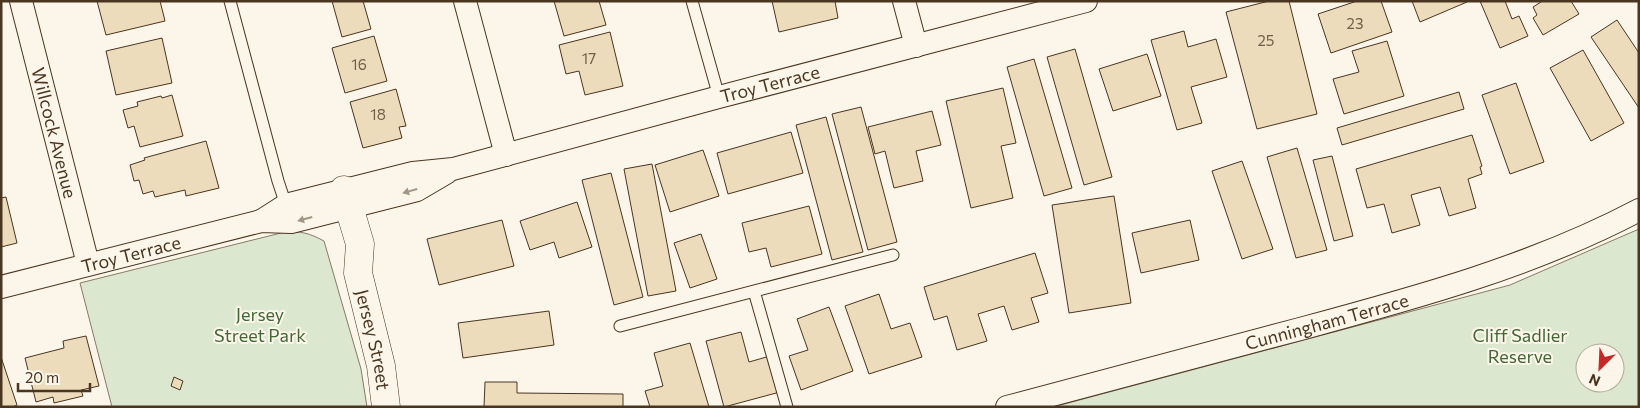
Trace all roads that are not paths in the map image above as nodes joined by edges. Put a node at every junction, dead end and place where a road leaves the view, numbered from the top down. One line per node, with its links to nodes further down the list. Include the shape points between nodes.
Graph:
1 (21, 1): 15 (street, Willcock Avenue)
2 (230, 1): 11 (lane)
3 (465, 1): 9 (street)
4 (692, 1): 8 (lane)
5 (904, 1): 7 (street)
6 (1086, 1): 7 (street, Troy Terrace)
7 (916, 46): 8 (street, Troy Terrace)
8 (719, 97): 9 (street, Troy Terrace)
9 (506, 155): 10 (street, Troy Terrace, via 453,169 413,173)
10 (337, 201): 11 (street, Troy Terrace); 13 (street, Troy Terrace, one-way to 13, via 291,222); 19 (street, Jersey Street, via 342,248 358,273 381,366)
11 (286, 205): 13 (street, Troy Terrace)
12 (1639, 210): 21 (street, Cunningham Terrace, via 1507,268 1378,308)
13 (261, 221): 15 (street, Troy Terrace)
14 (893, 255): 17 (lane)
15 (88, 264): 16 (street, Troy Terrace)
16 (1, 287)
17 (754, 291): 18 (lane); 20 (lane)
18 (620, 326)
19 (386, 407)
20 (787, 407)
21 (1007, 407)

